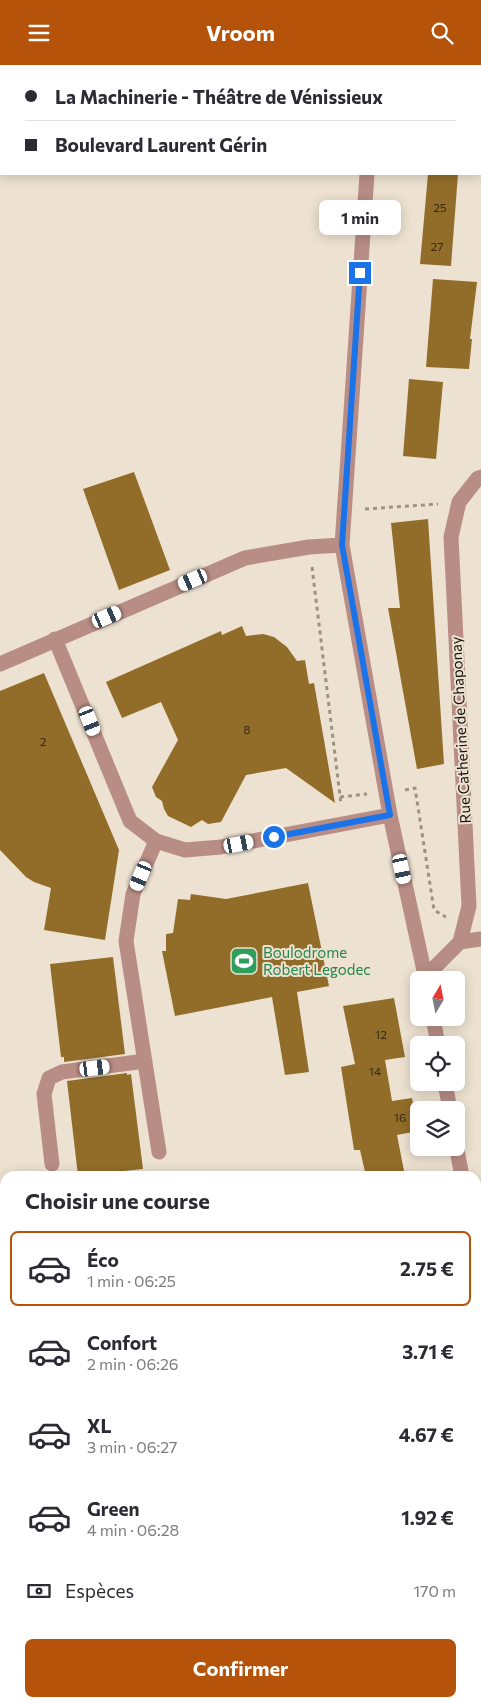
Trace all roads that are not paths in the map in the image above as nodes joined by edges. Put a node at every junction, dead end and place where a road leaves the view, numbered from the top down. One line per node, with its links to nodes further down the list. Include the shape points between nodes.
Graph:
1 (367, 175): 3 (street)
2 (481, 477): 9 (street, Rue Catherine de Chaponay, via 459,502 450,537 469,905)
3 (342, 545): 4 (street, via 245,558); 6 (street)
4 (55, 639): 5 (street); 7 (street, via 130,821)
5 (0, 664)
6 (390, 815): 7 (street, via 221,847 184,850); 10 (street)
7 (156, 841): 12 (street, via 133,894 126,941)
8 (481, 939): 9 (street)
9 (460, 942): 11 (street)
10 (423, 971)
11 (433, 971)
12 (145, 1061): 13 (street); 15 (street, via 62,1072 49,1078 44,1094)
13 (159, 1152)
14 (458, 1156): 16 (street)
15 (52, 1164)
16 (461, 1171)

